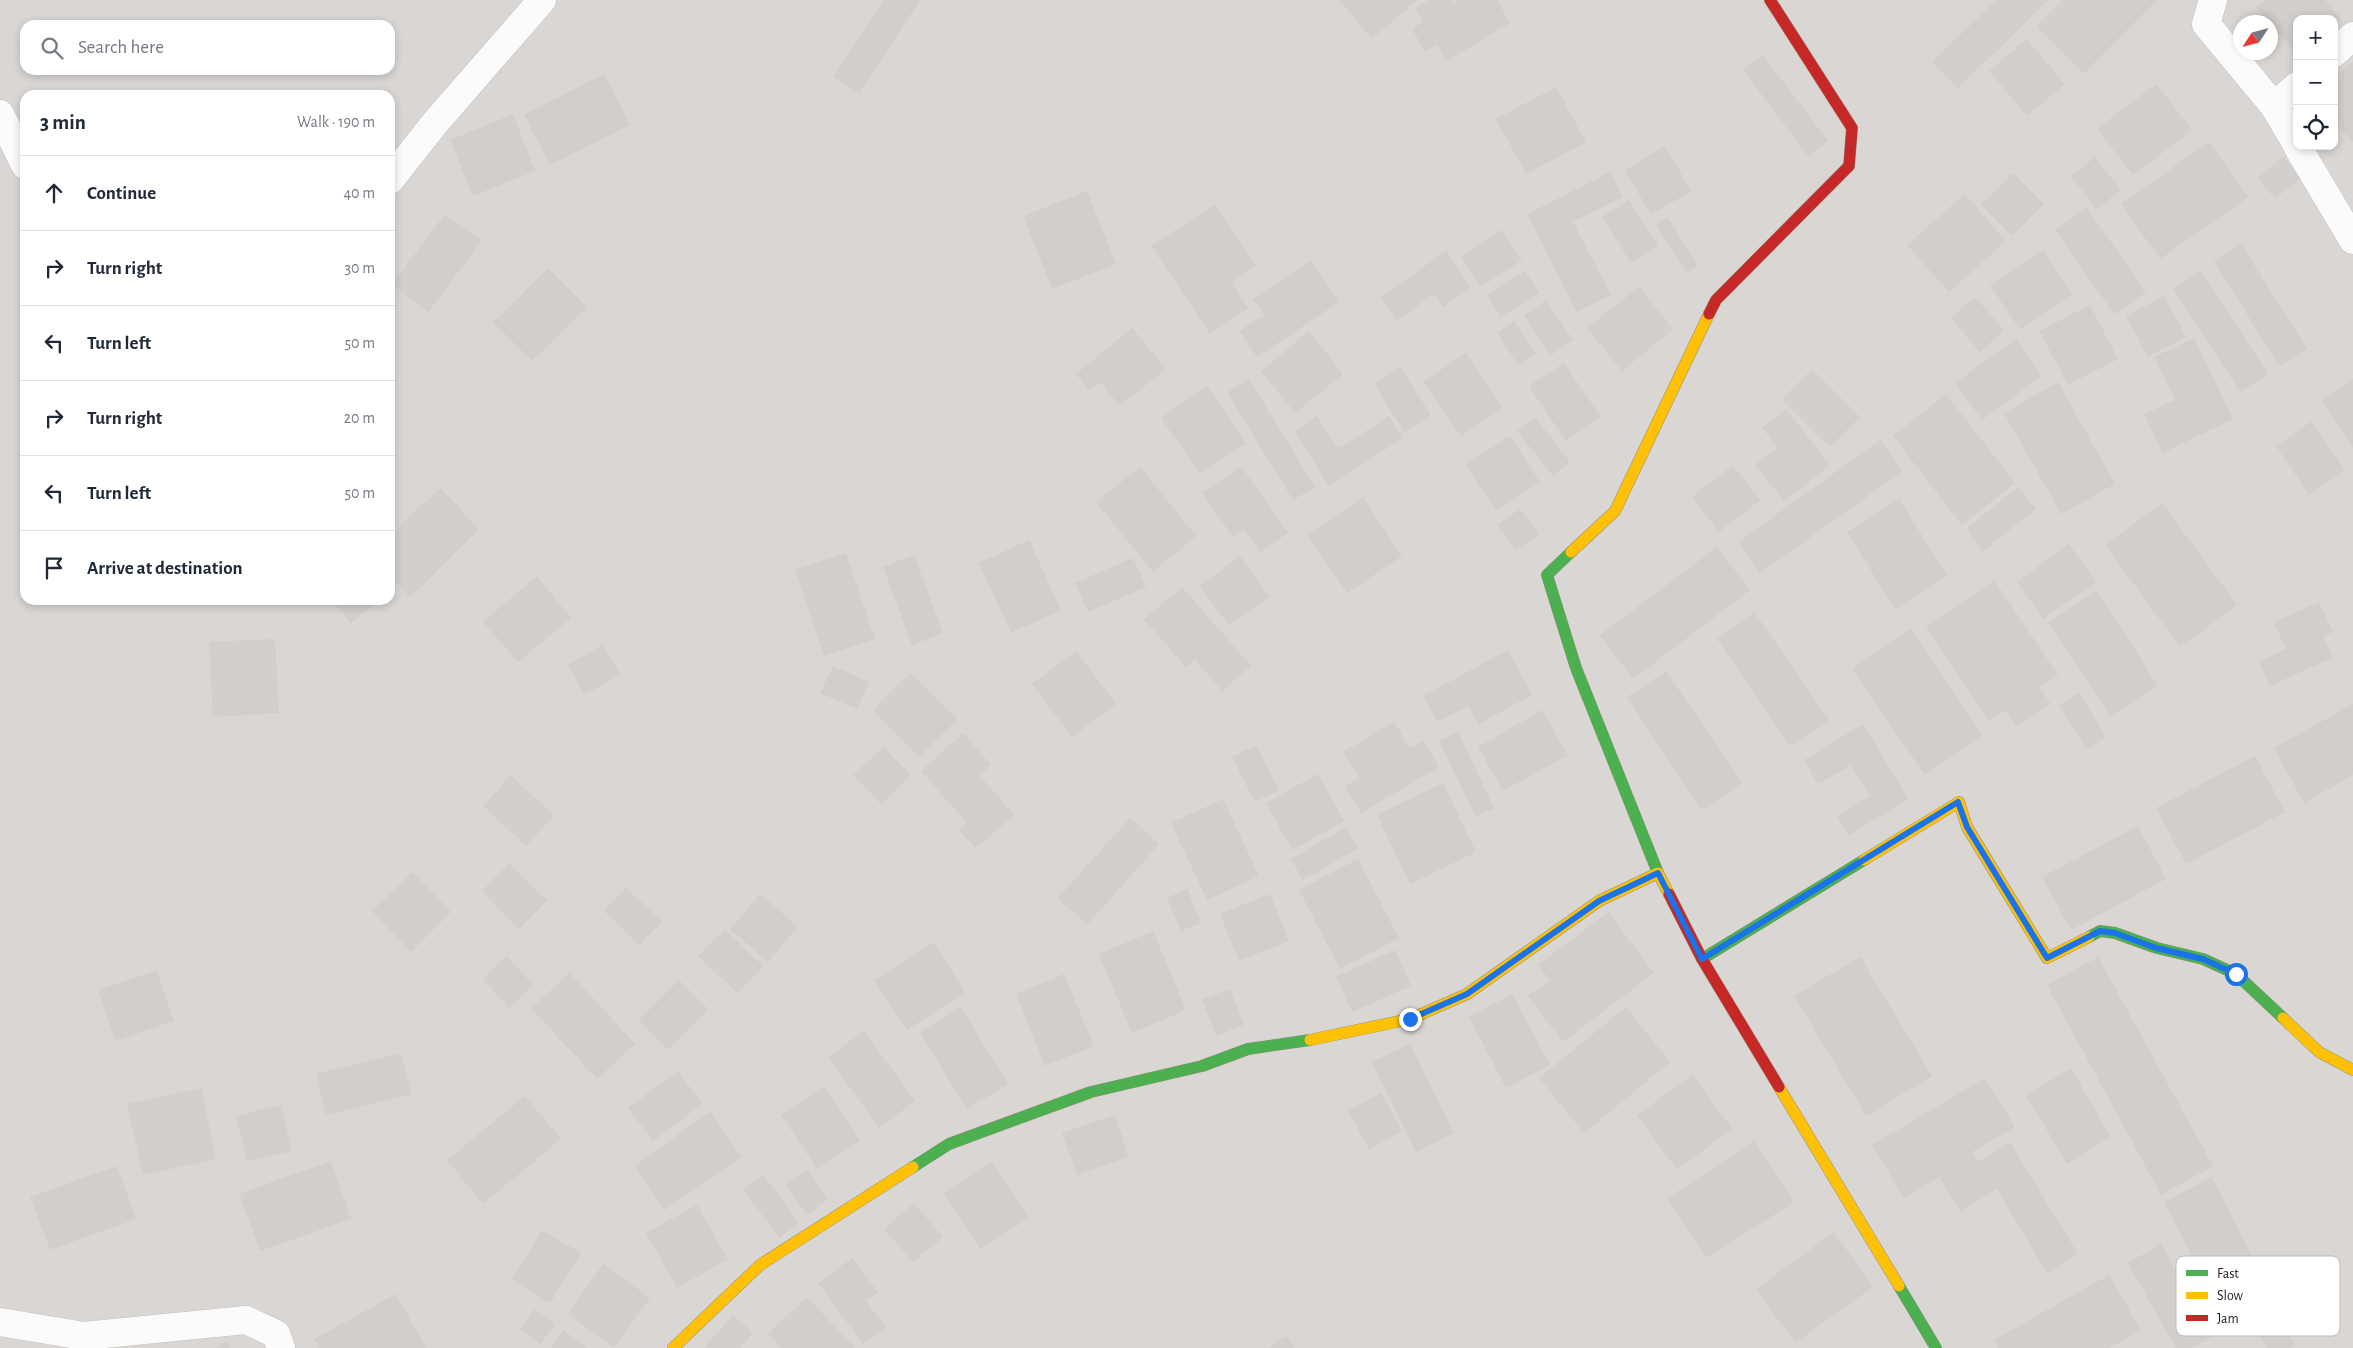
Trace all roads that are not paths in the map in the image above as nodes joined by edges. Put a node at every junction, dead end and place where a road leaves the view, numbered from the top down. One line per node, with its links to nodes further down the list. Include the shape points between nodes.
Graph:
1 (542, 0): 12 (street)
2 (1770, 0): 14 (street, via 1852,128 1849,166 1716,300 1615,511 1547,575 1576,668)
3 (2213, 0): 7 (street, via 2206,24)
4 (2353, 36): 5 (street)
5 (2338, 49)
6 (2293, 89): 7 (street)
7 (2274, 106): 9 (street)
8 (0, 114): 11 (street)
9 (2293, 139)
10 (2299, 150): 13 (street)
11 (20, 155)
12 (395, 174)
13 (2353, 240)
14 (1658, 873): 15 (street); 19 (street, via 1599,901 1467,994 1410,1019 1306,1041 1248,1049 1202,1066 1091,1092 949,1144 760,1265)
15 (1702, 959): 16 (street, via 1958,802 1967,827 2047,958 2100,931 2203,959 2236,974 2319,1052); 20 (street)
16 (2353, 1070)
17 (0, 1322): 18 (street, via 84,1336 246,1320 276,1334)
18 (281, 1348)
19 (673, 1348)
20 (1936, 1348)

